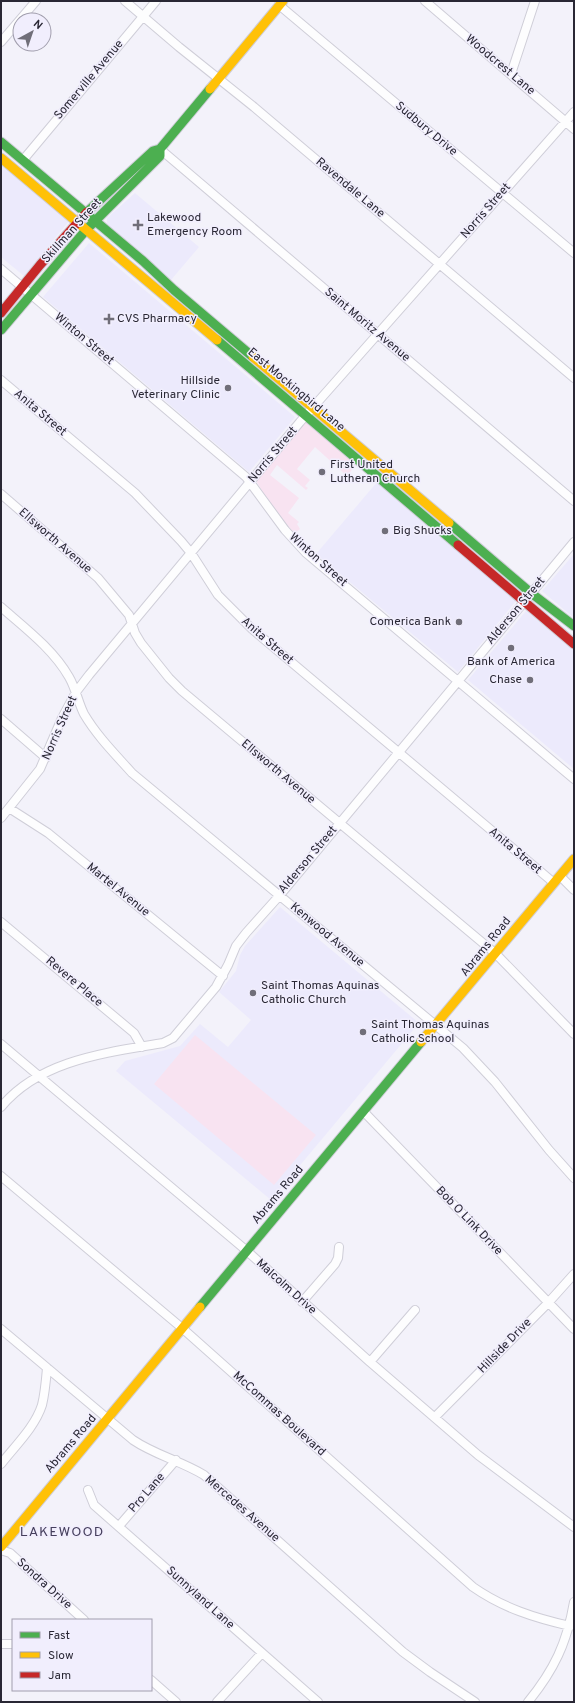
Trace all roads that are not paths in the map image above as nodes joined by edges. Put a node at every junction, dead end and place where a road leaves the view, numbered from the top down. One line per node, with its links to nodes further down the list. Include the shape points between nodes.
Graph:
1 (36, 1): 8 (street)
2 (125, 1): 7 (street, Ravendale Lane)
3 (156, 1): 7 (street, Somerville Avenue)
4 (425, 1): 9 (street, Woodcrest Lane)
5 (535, 1): 9 (street)
6 (281, 3): 10 (main road, Skillman Street); 19 (street, Sudbury Drive)
7 (143, 16): 10 (street, Ravendale Lane); 17 (street, Somerville Avenue)
8 (1, 42)
9 (511, 74): 12 (street, Woodcrest Lane)
10 (219, 78): 15 (main road, Skillman Street); 25 (street, Ravendale Lane)
11 (574, 112): 12 (street, Norris Street)
12 (566, 121): 13 (street, Woodcrest Lane); 19 (street, Norris Street)
13 (574, 128)
14 (1, 142): 17 (main road, East Mockingbird Lane)
15 (160, 149): 20 (main road, Skillman Street, via 153,151); 21 (main road, Skillman Street, via 160,156); 33 (street, Saint Moritz Avenue)
16 (1, 158): 18 (main road, East Mockingbird Lane)
17 (23, 160): 18 (main road); 20 (main road, East Mockingbird Lane)
18 (14, 170): 22 (main road, East Mockingbird Lane)
19 (502, 193): 24 (street, Sudbury Drive); 25 (street, Norris Street)
20 (86, 213): 21 (main road, East Mockingbird Lane); 22 (main road, Skillman Street)
21 (96, 221): 23 (main road, Skillman Street); 28 (main road, East Mockingbird Lane)
22 (77, 223): 23 (main road, East Mockingbird Lane); 27 (main road, Skillman Street)
23 (86, 230): 29 (main road, Skillman Street); 30 (main road, East Mockingbird Lane)
24 (574, 253)
25 (439, 264): 33 (street, Norris Street); 36 (street, Ravendale Lane)
26 (1, 269): 27 (street, Winton Street)
27 (22, 287): 29 (street, Winton Street); 31 (main road, Skillman Street)
28 (174, 290): 30 (main road); 34 (main road, East Mockingbird Lane)
29 (31, 294): 32 (main road, Skillman Street); 39 (street, Winton Street)
30 (168, 298): 35 (main road, East Mockingbird Lane)
31 (1, 313)
32 (1, 330)
33 (377, 333): 38 (street, Norris Street); 41 (street, Saint Moritz Avenue)
34 (230, 337): 35 (main road); 38 (main road, East Mockingbird Lane)
35 (224, 345): 38 (main road, East Mockingbird Lane)
36 (574, 378)
37 (1, 380): 43 (street, Anita Street, via 135,493)
38 (309, 411): 39 (street, Norris Street); 44 (main road, East Mockingbird Lane); 45 (main road, East Mockingbird Lane)
39 (250, 482): 43 (street, Norris Street); 52 (street, Winton Street, via 285,530 306,552)
40 (1, 494): 47 (street, Ellsworth Avenue, via 98,578 129,615)
41 (574, 501)
42 (574, 542): 44 (street, Alderson Street)
43 (191, 553): 47 (street, Norris Street); 57 (street, Anita Street, via 218,595 233,612)
44 (531, 592): 45 (street, Alderson Street); 49 (main road, East Mockingbird Lane)
45 (524, 600): 48 (main road, East Mockingbird Lane); 52 (street, Alderson Street)
46 (1, 607): 53 (street, Kenwood Avenue, via 48,650 69,677)
47 (132, 624): 53 (street, Norris Street); 62 (street, Ellsworth Avenue, via 141,643 169,678)
48 (552, 624): 50 (main road); 51 (main road, East Mockingbird Lane)
49 (574, 626)
50 (574, 634)
51 (574, 644)
52 (458, 680): 57 (street, Alderson Street); 59 (street, Winton Street)
53 (76, 692): 54 (street, Kenwood Avenue); 55 (street, Norris Street)
54 (84, 713): 55 (street, via 74,711); 67 (street, Kenwood Avenue, via 100,737 132,773)
55 (63, 716): 58 (street, Norris Street)
56 (1, 719): 58 (street)
57 (398, 752): 62 (street, Alderson Street); 65 (street, Anita Street)
58 (46, 758): 60 (street, Norris Street)
59 (574, 779)
60 (9, 808): 61 (street, Norris Street); 70 (street, Martel Avenue, via 48,833)
61 (1, 818)
62 (339, 823): 67 (street, Alderson Street); 69 (street, Ellsworth Avenue)
63 (574, 859): 64 (main road, Abrams Road)
64 (560, 876): 65 (main road, Abrams Road); 66 (street)
65 (554, 884): 69 (main road, Abrams Road)
66 (574, 890)
67 (280, 895): 70 (street, Alderson Street, via 236,946); 71 (street, Kenwood Avenue)
68 (1, 922): 74 (street, Revere Place, via 134,1033)
69 (496, 954): 71 (main road, Abrams Road); 72 (street, Ellsworth Avenue)
70 (223, 976): 74 (street, Alderson Street, via 173,1038 163,1043)
71 (436, 1025): 77 (main road, Abrams Road); 79 (street, Kenwood Avenue, via 463,1048 495,1082)
72 (574, 1034)
73 (1, 1044): 75 (street, Malcolm Drive)
74 (142, 1047): 75 (street, Alderson Street, via 72,1062)
75 (39, 1076): 76 (street, Alderson Street, via 24,1084); 81 (street, Malcolm Drive)
76 (1, 1107)
77 (364, 1112): 81 (main road, Abrams Road); 84 (street, Bob O Link Drive)
78 (1, 1176): 86 (street, McCommas Boulevard)
79 (574, 1178)
80 (339, 1247): 83 (street, via 335,1264)
81 (247, 1251): 83 (street, Malcolm Drive); 86 (main road, Abrams Road)
82 (574, 1274): 84 (street, Hillside Drive)
83 (302, 1302): 89 (street, Malcolm Drive)
84 (548, 1303): 88 (street, Bob O Link Drive); 91 (street, Hillside Drive)
85 (415, 1310): 89 (street)
86 (182, 1328): 92 (main road, Abrams Road); 101 (street, McCommas Boulevard, via 473,1587 517,1612)
87 (1, 1329): 90 (street, Mercedes Avenue)
88 (574, 1329)
89 (370, 1362): 91 (street, Malcolm Drive)
90 (47, 1368): 92 (street, Mercedes Avenue); 94 (street, via 41,1406 36,1418)
91 (435, 1417): 97 (street, Malcolm Drive, via 478,1455)
92 (108, 1419): 93 (street, Mercedes Avenue, via 147,1450); 98 (main road, Abrams Road)
93 (176, 1460): 96 (street, Pro Lane); 109 (street, Mercedes Avenue, via 215,1484 403,1652)
94 (1, 1464)
95 (88, 1490): 96 (street, Sunnyland Lane, via 94,1505)
96 (119, 1526): 104 (street, Sunnyland Lane)
97 (574, 1526)
98 (1, 1549): 100 (street, Sondra Drive, via 10,1553)
99 (574, 1602): 101 (street)
100 (83, 1619)
101 (570, 1626): 110 (street, via 552,1669)
102 (1, 1644): 103 (street)
103 (12, 1644)
104 (262, 1653): 107 (street); 108 (street, Sunnyland Lane)
105 (152, 1681): 106 (street)
106 (176, 1702)
107 (217, 1702)
108 (318, 1702)
109 (475, 1702)
110 (528, 1702)

